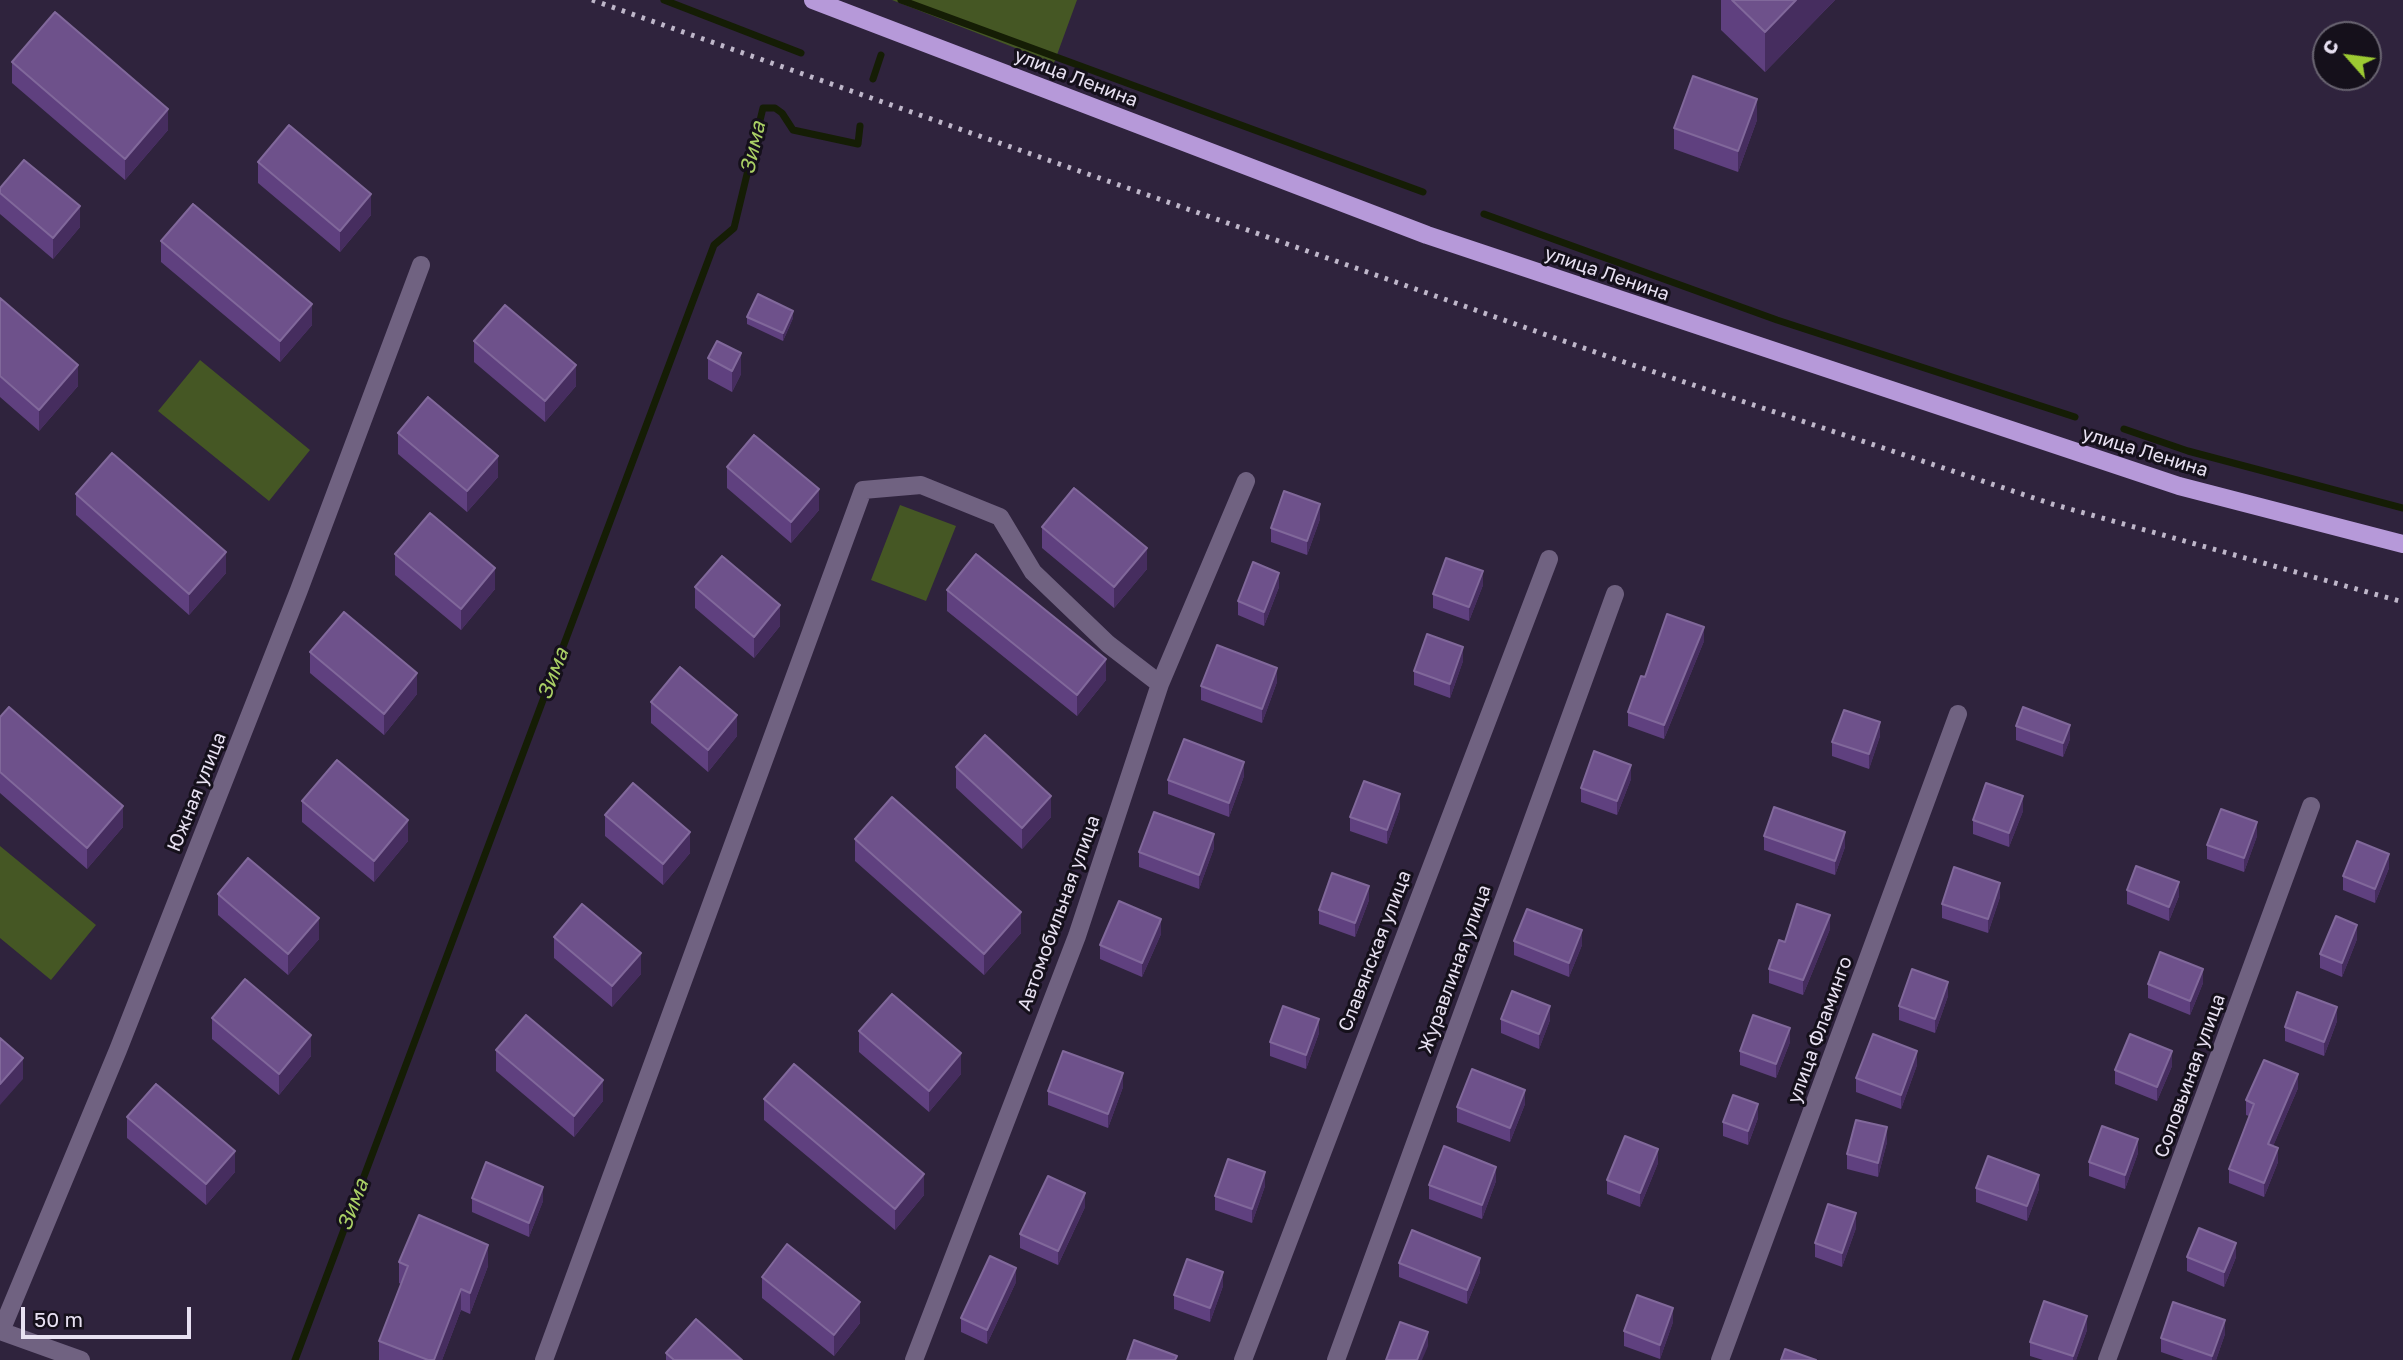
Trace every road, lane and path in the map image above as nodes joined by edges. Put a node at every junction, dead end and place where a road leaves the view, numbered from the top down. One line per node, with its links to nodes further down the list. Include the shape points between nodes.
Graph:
1 (813, 0): 4 (main road, улица Ленина, via 1427,235 2179,486)
2 (422, 265): 10 (street, Южная улица, via 118,1050)
3 (1246, 481): 7 (street, Автомобильная улица)
4 (2403, 544)
5 (1549, 559): 14 (street, Славянская улица)
6 (1615, 594): 15 (street, Журавлиная улица)
7 (1160, 684): 12 (street, via 1108,644 1033,572 1000,517 921,485 863,490); 13 (street, Автомобильная улица, via 1077,936)
8 (1958, 715): 16 (street, улица Фламинго)
9 (2311, 806): 17 (street, Соловьиная улица)
10 (1, 1331): 11 (street)
11 (81, 1360)
12 (544, 1360)
13 (914, 1360)
14 (1243, 1360)
15 (1336, 1360)
16 (1720, 1360)
17 (2107, 1360)

